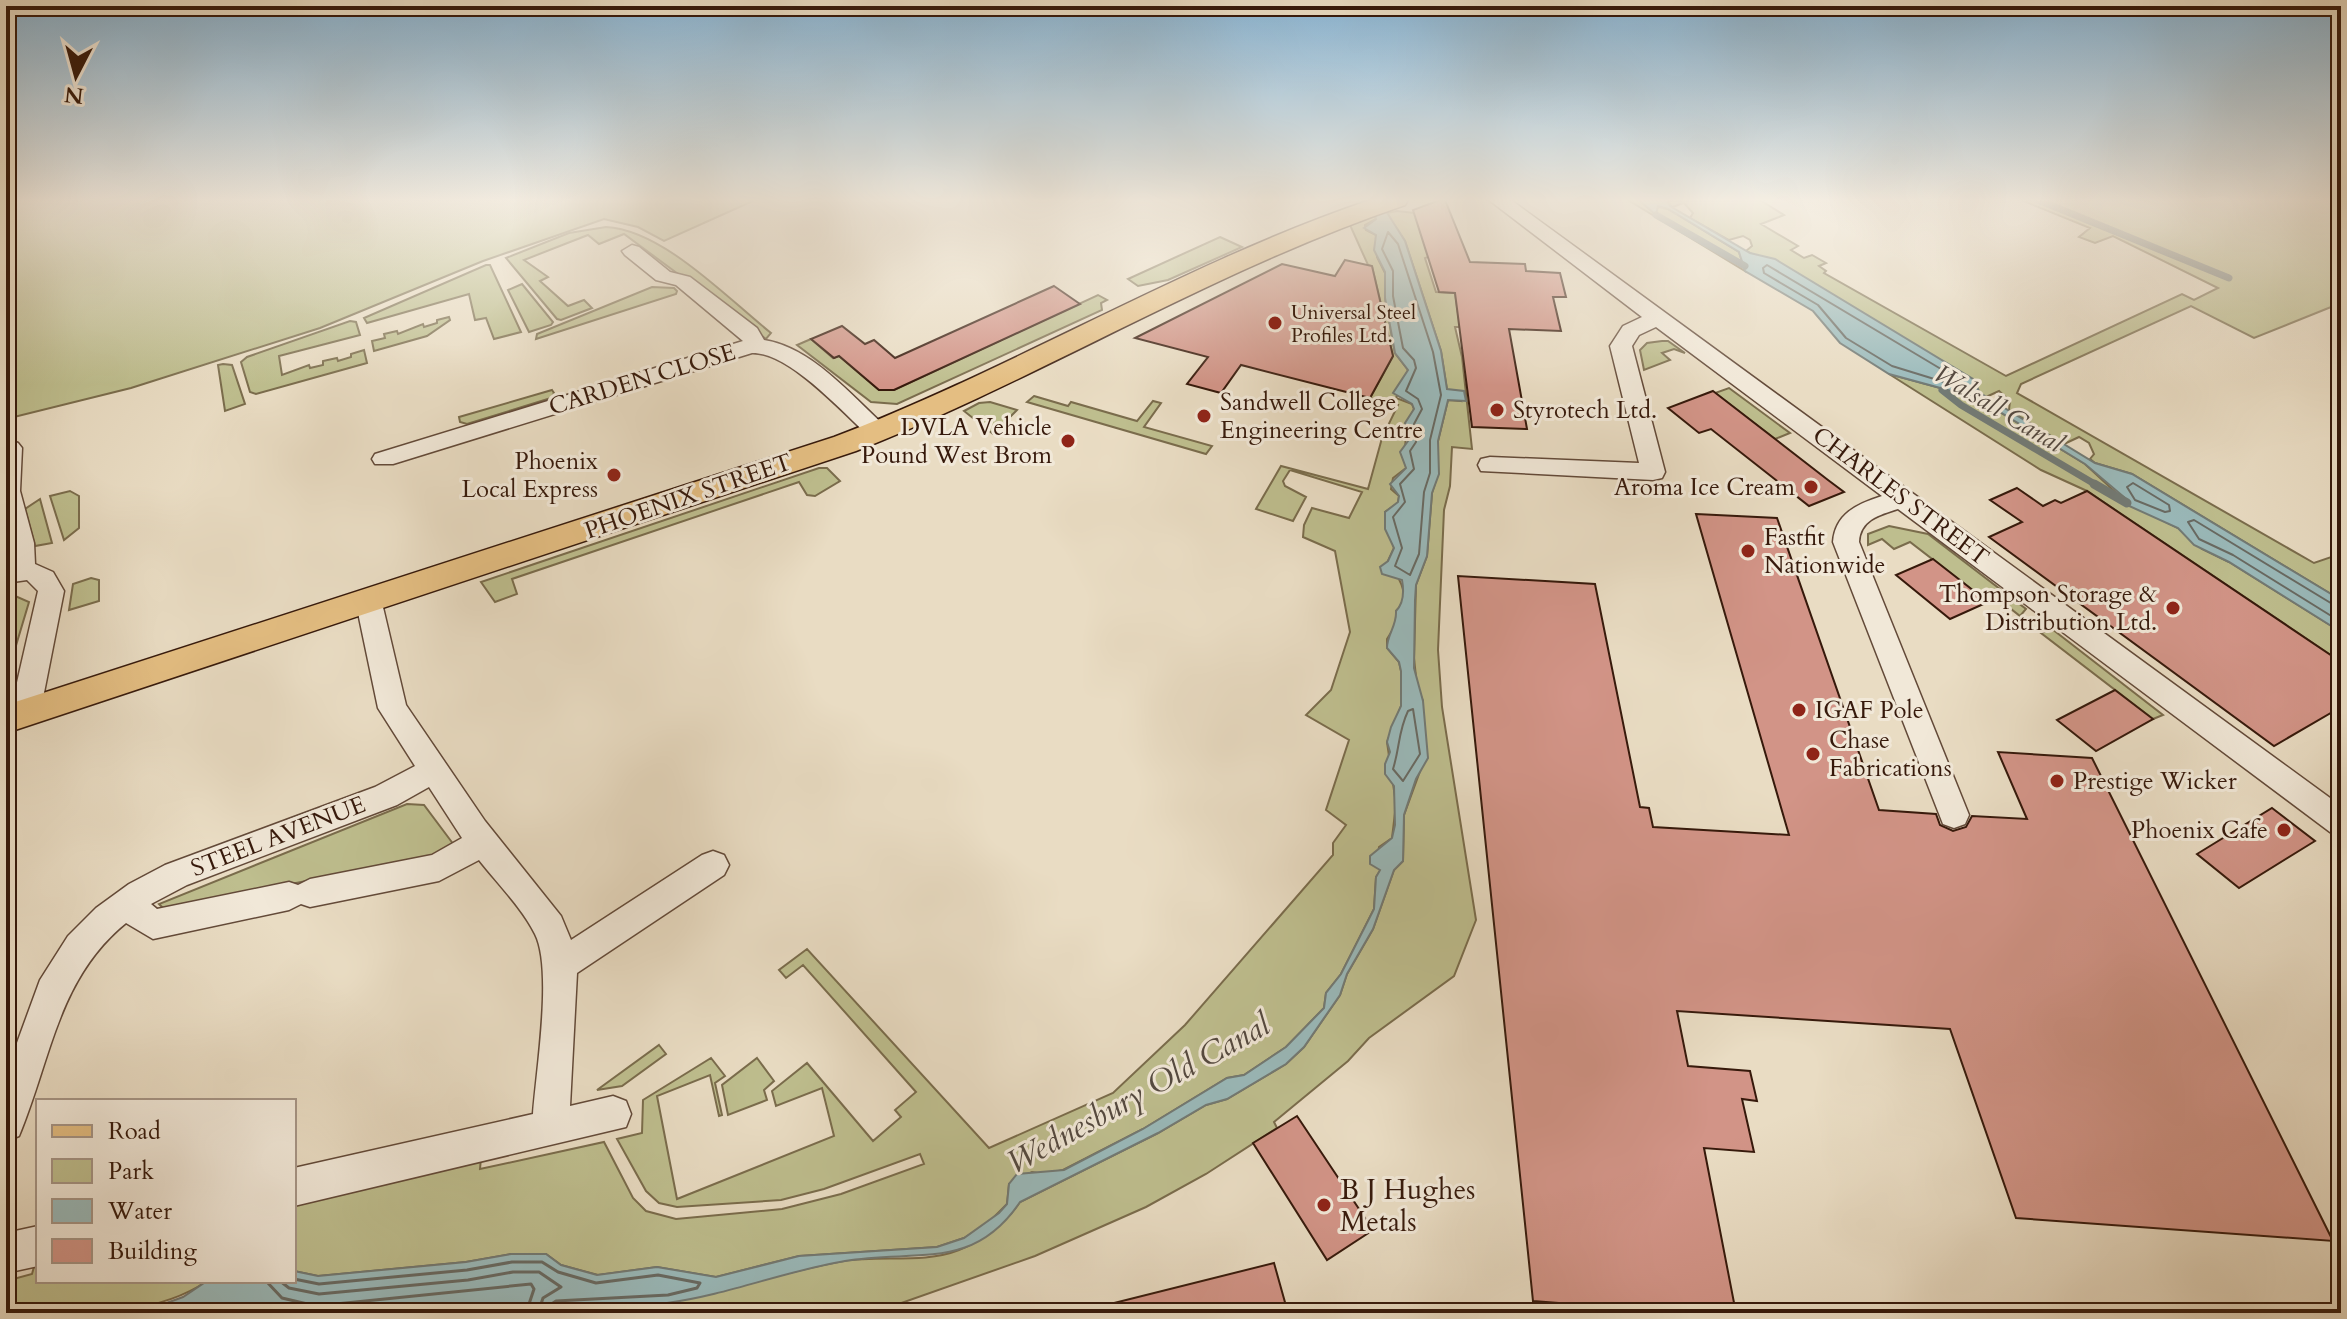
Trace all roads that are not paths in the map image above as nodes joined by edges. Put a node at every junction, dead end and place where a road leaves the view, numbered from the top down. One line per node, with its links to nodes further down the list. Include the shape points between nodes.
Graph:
1 (645, 262): 5 (street, via 663,276 683,281 749,333)
2 (1237, 262): 6 (main road, PHOENIX STREET)
3 (1583, 262): 4 (street, CHARLES STREET)
4 (1659, 317): 9 (street, via 1631,331 1621,346 1653,472); 10 (street, CHARLES STREET)
5 (756, 345): 6 (street, CARDEN CLOSE, via 789,357); 8 (street, CARDEN CLOSE)
6 (877, 431): 12 (main road, PHOENIX STREET)
7 (10, 448): 11 (street, via 8,491 21,543)
8 (384, 459)
9 (1490, 465)
10 (1904, 498): 15 (street, via 1853,520 1846,542); 16 (street, CHARLES STREET)
11 (14, 572): 13 (street, via 46,579 51,591)
12 (369, 603): 13 (main road, PHOENIX STREET); 14 (street, via 392,708)
13 (16, 716)
14 (433, 771): 17 (street); 19 (street, STEEL AVENUE, via 386,796 147,887)
15 (1954, 815)
16 (2341, 823)
17 (483, 841): 19 (street, STEEL AVENUE, via 439,867 153,924); 20 (street, via 549,926)
18 (713, 865): 20 (street)
19 (125, 904): 22 (street, STEEL AVENUE, via 90,933 57,980)
20 (559, 966): 23 (street)
21 (613, 1114): 23 (street)
22 (6, 1123)
23 (550, 1128): 24 (street)
24 (296, 1187)
25 (36, 1246): 26 (street)
26 (6, 1253)

